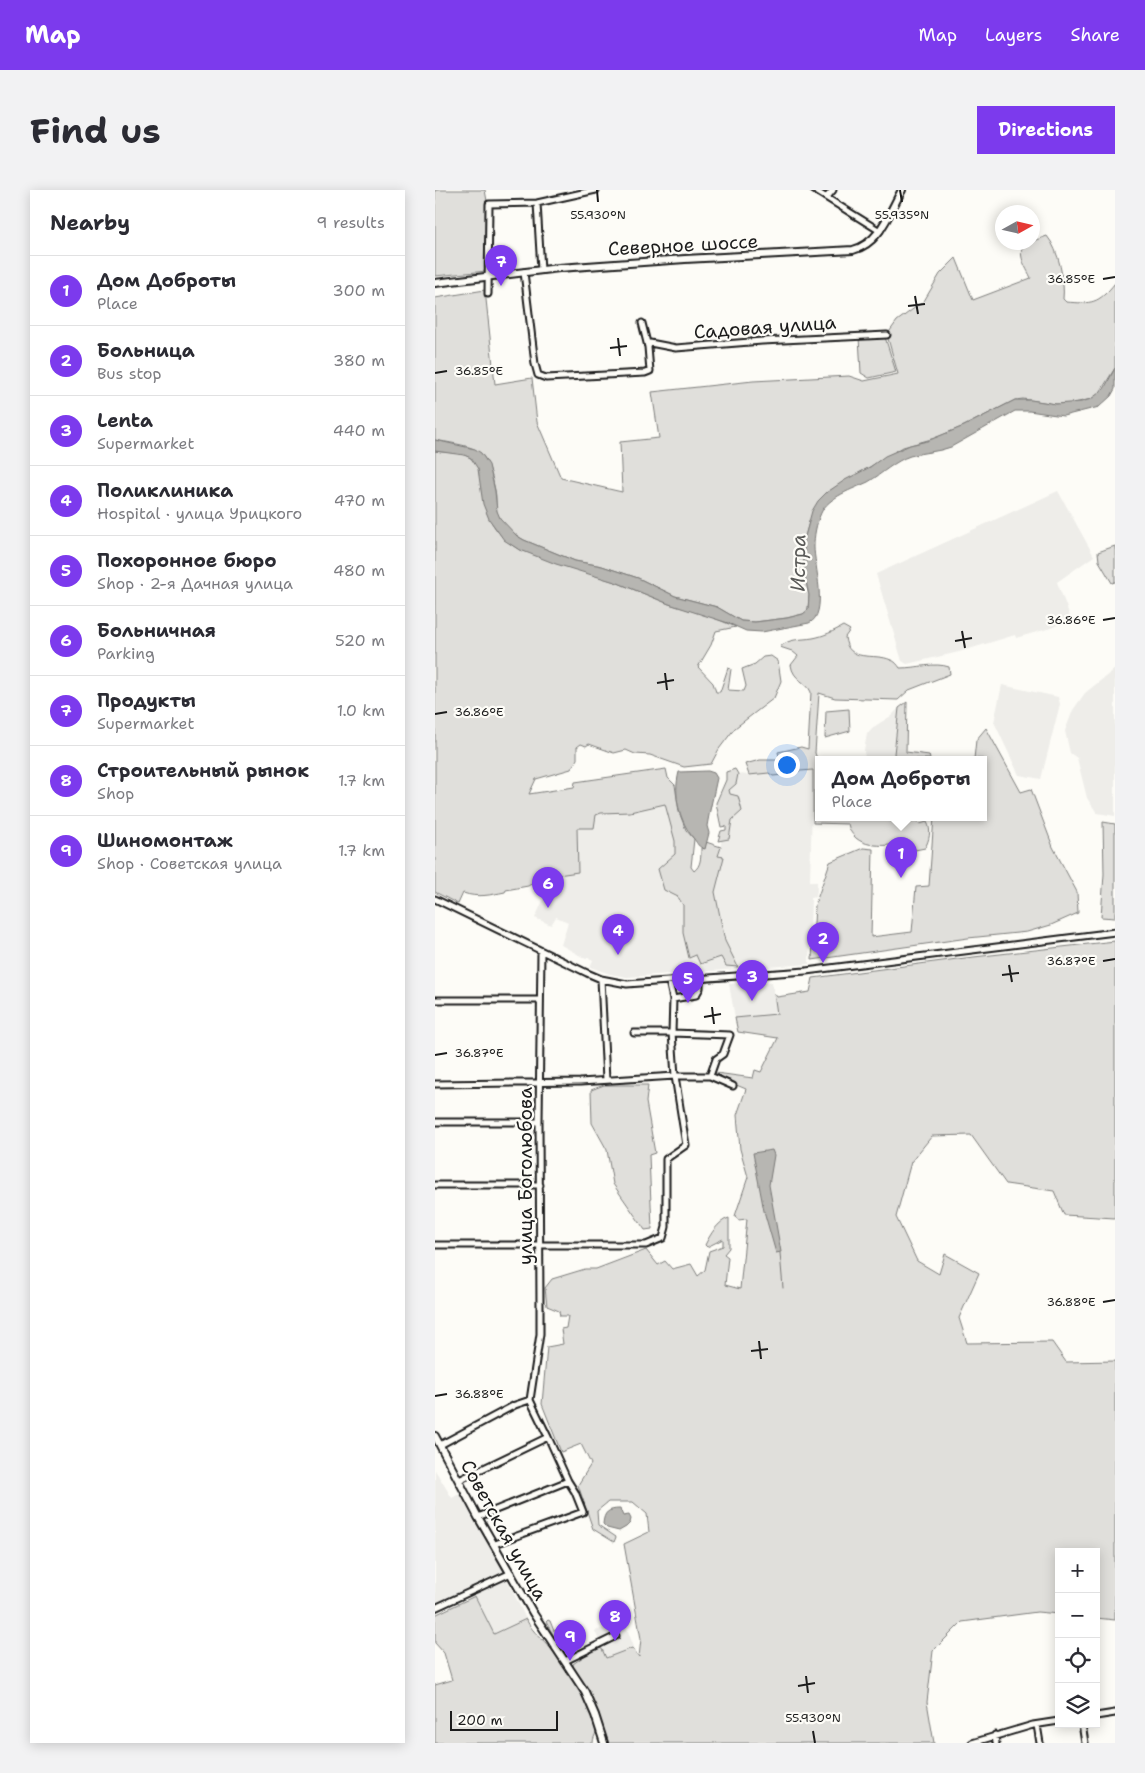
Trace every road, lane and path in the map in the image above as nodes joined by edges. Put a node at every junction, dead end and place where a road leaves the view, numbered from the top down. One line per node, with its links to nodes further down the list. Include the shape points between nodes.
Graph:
1 (596, 190): 6 (street)
2 (814, 190): 5 (street)
3 (833, 190): 5 (street)
4 (902, 190): 7 (main road, Северное шоссе)
5 (827, 197): 7 (street)
6 (537, 203): 8 (street); 10 (street, via 489,204)
7 (880, 231): 8 (main road, Северное шоссе, via 862,248 839,252)
8 (541, 270): 9 (main road, Северное шоссе)
9 (524, 272): 10 (main road, Северное шоссе); 15 (street, via 538,375 556,378 645,373 651,366)
10 (489, 276): 11 (main road, Северное шоссе); 12 (street)
11 (435, 283)
12 (488, 294)
13 (641, 323): 15 (street)
14 (887, 335): 15 (street, Садовая улица, via 676,348 654,343)
15 (649, 347)
16 (435, 898): 18 (street)
17 (1115, 932): 20 (street, via 806,972)
18 (541, 951): 19 (street); 24 (street, улица Боголюбова)
19 (601, 979): 21 (street, via 627,984); 29 (street)
20 (700, 980): 21 (street); 22 (street, via 696,995)
21 (669, 981): 22 (street)
22 (673, 999): 25 (street)
23 (435, 1000): 24 (street)
24 (540, 1000): 30 (street, улица Боголюбова)
25 (672, 1033): 26 (street); 27 (street); 28 (street, via 730,1035)
26 (634, 1034)
27 (675, 1076): 28 (street); 29 (street); 38 (street, via 686,1146 666,1159 666,1227 663,1238 647,1245)
28 (710, 1076): 32 (street)
29 (605, 1080): 30 (street)
30 (540, 1082): 31 (street); 34 (street, улица Боголюбова)
31 (435, 1084)
32 (733, 1086)
33 (435, 1122): 34 (street)
34 (539, 1122): 36 (street, улица Боголюбова)
35 (435, 1185): 36 (street)
36 (540, 1185): 38 (street, улица Боголюбова)
37 (435, 1245): 38 (street)
38 (541, 1245): 39 (street, улица Боголюбова, via 540,1334)
39 (530, 1400): 41 (street); 42 (street)
40 (435, 1436): 42 (main road, Советская улица)
41 (548, 1437): 43 (street); 44 (street)
42 (440, 1445): 43 (main road, Советская улица)
43 (459, 1480): 45 (main road, Советская улица)
44 (568, 1481): 45 (street); 46 (street, via 583,1512)
45 (478, 1517): 46 (main road, Советская улица)
46 (495, 1544): 47 (main road, Советская улица)
47 (511, 1573): 48 (street); 50 (main road, Советская улица)
48 (435, 1608)
49 (616, 1636): 50 (street)
50 (565, 1661): 57 (main road, Советская улица, via 588,1700)
51 (1115, 1713): 52 (street)
52 (1100, 1715)
53 (1055, 1722): 54 (street)
54 (1037, 1725): 56 (street); 60 (street)
55 (1083, 1728): 61 (street)
56 (995, 1735): 58 (street); 59 (street)
57 (604, 1743)
58 (972, 1743)
59 (996, 1743)
60 (1040, 1743)
61 (1085, 1743)

